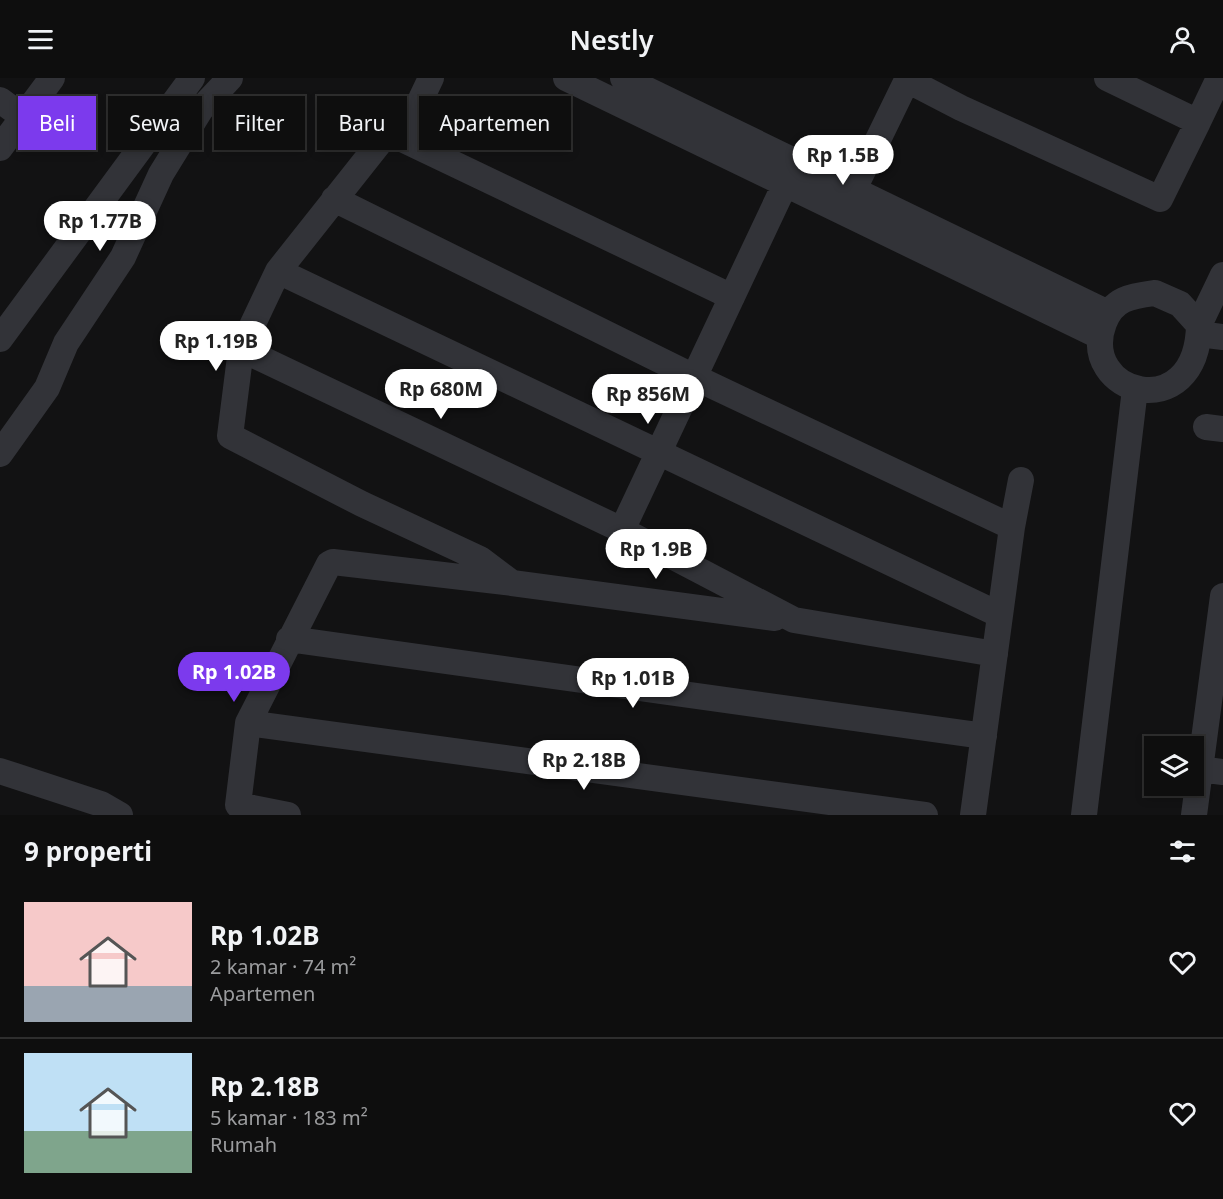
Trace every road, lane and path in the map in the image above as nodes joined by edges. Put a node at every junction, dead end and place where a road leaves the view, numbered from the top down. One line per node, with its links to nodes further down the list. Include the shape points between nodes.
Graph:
1 (52, 78): 10 (street)
2 (192, 78): 27 (street)
3 (230, 78): 31 (street, via 201,110 161,174 123,257 66,343 47,388)
4 (431, 78): 15 (street)
5 (566, 78): 19 (street)
6 (623, 78): 19 (street)
7 (1219, 78): 13 (street)
8 (905, 79): 13 (street, via 1160,199); 20 (street)
9 (1118, 80): 13 (street)
10 (39, 96)
11 (0, 100): 12 (street)
12 (18, 113)
13 (1198, 122)
14 (18, 124): 17 (street)
15 (407, 128)
16 (407, 141): 24 (street)
17 (0, 148)
18 (374, 150): 21 (street)
19 (791, 172): 20 (street); 24 (street); 25 (street)
20 (854, 189): 25 (street)
21 (334, 199): 22 (street); 29 (street)
22 (278, 271): 28 (street); 32 (street)
23 (1223, 276): 26 (street)
24 (732, 297): 29 (street)
25 (1103, 324): 26 (street, via 1128,296 1155,293 1180,304); 30 (street, via 1102,359 1115,378)
26 (1207, 332): 30 (street, via 1188,371 1173,384 1155,390)
27 (0, 339)
28 (241, 349): 35 (street); 36 (street, via 230,432 233,440 480,558)
29 (694, 378): 32 (street); 34 (street)
30 (1135, 389): 51 (street)
31 (0, 454)
32 (658, 454): 35 (street); 38 (street)
33 (1021, 480): 34 (street)
34 (1012, 527): 38 (street)
35 (622, 530): 39 (street)
36 (512, 583): 39 (street); 40 (street, via 333,562)
37 (1223, 598): 42 (street)
38 (1000, 615): 41 (street)
39 (794, 620): 41 (street)
40 (289, 639): 43 (street); 44 (street)
41 (994, 654): 44 (street)
42 (1217, 685): 45 (street)
43 (248, 723): 48 (street, via 238,805); 49 (street)
44 (984, 735): 50 (street)
45 (1212, 770): 52 (street)
46 (0, 771): 47 (street, via 101,804)
47 (120, 815)
48 (287, 815)
49 (925, 815)
50 (973, 815)
51 (1084, 815)
52 (1194, 815)

